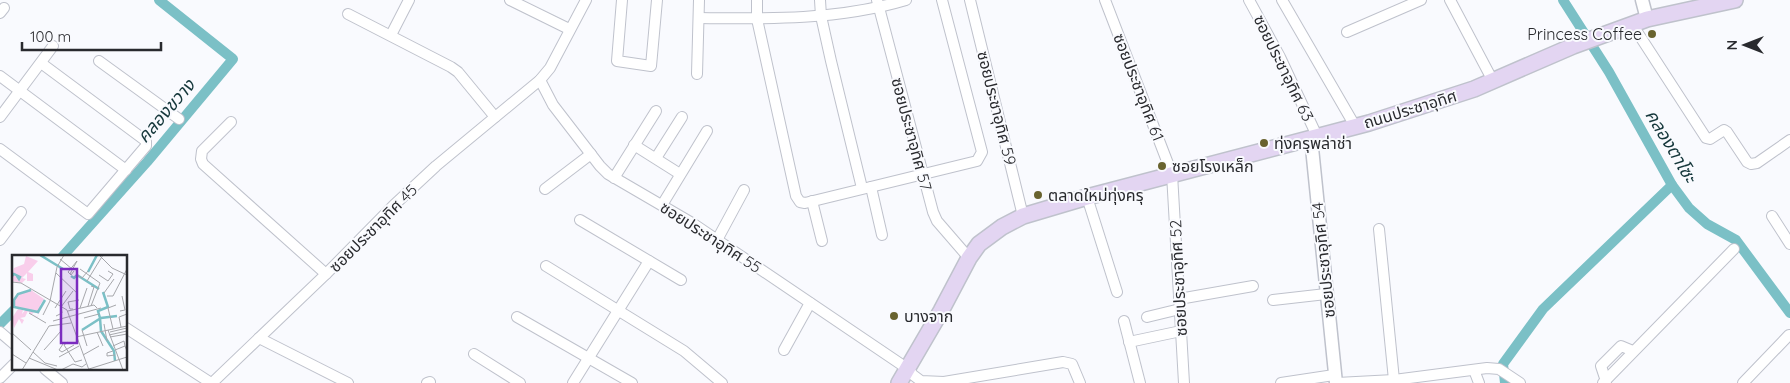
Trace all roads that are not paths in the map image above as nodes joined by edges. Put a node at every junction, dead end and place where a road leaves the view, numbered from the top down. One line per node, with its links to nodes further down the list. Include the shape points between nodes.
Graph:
1 (409, 0): 28 (street)
2 (510, 0): 26 (street)
3 (586, 0): 26 (street, ซอยประชาอุทิศ 45)
4 (622, 0): 5 (street, via 616,60 651,66)
5 (658, 0)
6 (700, 0): 22 (street)
7 (757, 0): 23 (street)
8 (820, 0): 21 (street)
9 (906, 0): 19 (street)
10 (942, 0): 53 (street, via 982,152 977,161)
11 (970, 0): 63 (street, ซอยประชาอุทิศ 59)
12 (1105, 0): 54 (street, ซอยประชาอุทิศ 61)
13 (1249, 0): 45 (street, ซอยประชาอุทิศ 63, via 1280,57)
14 (1282, 0): 43 (street)
15 (1420, 0): 27 (street)
16 (1450, 0): 35 (street)
17 (1642, 0): 24 (street)
18 (1736, 0): 24 (main road, ถนนประชาอุทิศ)
19 (878, 4): 21 (street); 53 (street, ซอยประชาอุทิศ 57)
20 (348, 14): 28 (street)
21 (821, 16): 23 (street); 57 (street)
22 (700, 18): 23 (street); 32 (street)
23 (757, 19): 60 (street, via 796,196 800,202)
24 (1647, 19): 25 (main road, ถนนประชาอุทิศ)
25 (1632, 24): 35 (main road, ถนนประชาอุทิศ); 46 (street, via 1706,138 1724,130 1751,164 1757,164)
26 (569, 30): 34 (street, ซอยประชาอุทิศ 45, via 550,68)
27 (1347, 32)
28 (390, 35): 38 (street, via 458,72)
29 (53, 46): 31 (street)
30 (99, 61): 41 (street)
31 (41, 62): 36 (street); 51 (street, via 147,142)
32 (697, 74)
33 (0, 76): 36 (street)
34 (540, 80): 38 (street, ซอยประชาอุทิศ 45); 49 (street, ซอยประชาอุทิศ 55, via 553,105)
35 (1493, 80): 43 (main road, ถนนประชาอุทิศ, via 1447,98)
36 (20, 91): 39 (street); 51 (street)
37 (656, 112): 47 (street)
38 (495, 117): 76 (street, ซอยประชาอุทิศ 45, via 436,166)
39 (0, 118)
40 (682, 118): 50 (street)
41 (179, 120)
42 (231, 122): 76 (street, via 202,152 203,164)
43 (1355, 126): 45 (main road, ถนนประชาอุทิศ)
44 (708, 131): 52 (street)
45 (1314, 137): 54 (main road, ถนนประชาอุทิศ); 80 (street, ซอยประชาอุทิศ 54)
46 (1790, 140)
47 (634, 145): 50 (street); 55 (street)
48 (0, 149): 51 (street, via 88,214)
49 (591, 154): 55 (street, ซอยประชาอุทิศ 55); 56 (street)
50 (656, 158): 52 (street)
51 (126, 170)
52 (680, 174): 61 (street)
53 (922, 174): 57 (street); 73 (street, ซอยประชาอุทิศ 57, via 935,217)
54 (1172, 174): 59 (main road, ถนนประชาอุทิศ); 83 (street, ซอยประชาอุทิศ 52)
55 (614, 178): 61 (street, ซอยประชาอุทิศ 55)
56 (545, 188)
57 (867, 188): 60 (street); 67 (street)
58 (744, 190): 69 (street)
59 (1087, 196): 63 (main road, ถนนประชาอุทิศ); 79 (street)
60 (812, 201): 70 (street)
61 (662, 205): 69 (street, ซอยประชาอุทิศ 55)
62 (20, 212): 68 (street)
63 (1023, 216): 73 (main road, ถนนประชาอุทิศ, via 988,236)
64 (1772, 216): 71 (street)
65 (580, 220): 74 (street)
66 (1379, 229): 105 (street)
67 (882, 234)
68 (0, 240)
69 (717, 240): 82 (street, ซอยประชาอุทิศ 55)
70 (822, 241)
71 (1790, 244)
72 (1734, 249): 96 (street)
73 (969, 258): 100 (main road, ถนนประชาอุทิศ)
74 (649, 261): 77 (street); 84 (street)
75 (546, 266): 84 (street)
76 (326, 274): 92 (street, ซอยประชาอุทิศ 45)
77 (681, 280)
78 (1253, 286): 83 (street)
79 (1116, 292)
80 (1326, 294): 81 (street); 104 (street, ซอยประชาอุทิศ 54)
81 (1273, 300)
82 (810, 303): 95 (street); 100 (street, ซอยประชาอุทิศ 55)
83 (1180, 304): 86 (street); 89 (street, ซอยประชาอุทิศ 52)
84 (620, 310): 98 (street); 113 (street, via 684,351)
85 (517, 316): 98 (street)
86 (1147, 317)
87 (1124, 321): 94 (street)
88 (128, 329): 108 (street)
89 (1181, 331): 94 (street); 117 (street, ซอยประชาอุทิศ 52)
90 (0, 332): 93 (street)
91 (1789, 335): 121 (street)
92 (259, 338): 108 (street, ซอยประชาอุทิศ 45); 109 (street)
93 (12, 342)
94 (1129, 342): 116 (street)
95 (784, 350)
96 (1633, 351): 106 (street); 106 (street, via 1621,346 1602,363)
97 (474, 354): 110 (street)
98 (589, 358): 111 (street); 112 (street)
99 (12, 366): 103 (street)
100 (908, 369): 114 (main road, ถนนประชาอุทิศ); 115 (street, ซอยประชาอุทิศ 55, via 921,381 944,382 1069,362)
101 (46, 370): 107 (street)
102 (1474, 370): 105 (street); 119 (street); 120 (street, via 1499,369)
103 (0, 378)
104 (1336, 380): 105 (street); 118 (street)
105 (1394, 380)
106 (1605, 382)
107 (62, 383)
108 (211, 383)
109 (348, 383)
110 (520, 383)
111 (573, 383)
112 (632, 383)
113 (722, 383)
114 (899, 383)
115 (1080, 383)
116 (1140, 383)
117 (1184, 383)
118 (1282, 383)
119 (1479, 383)
120 (1520, 383)
121 (1743, 383)

